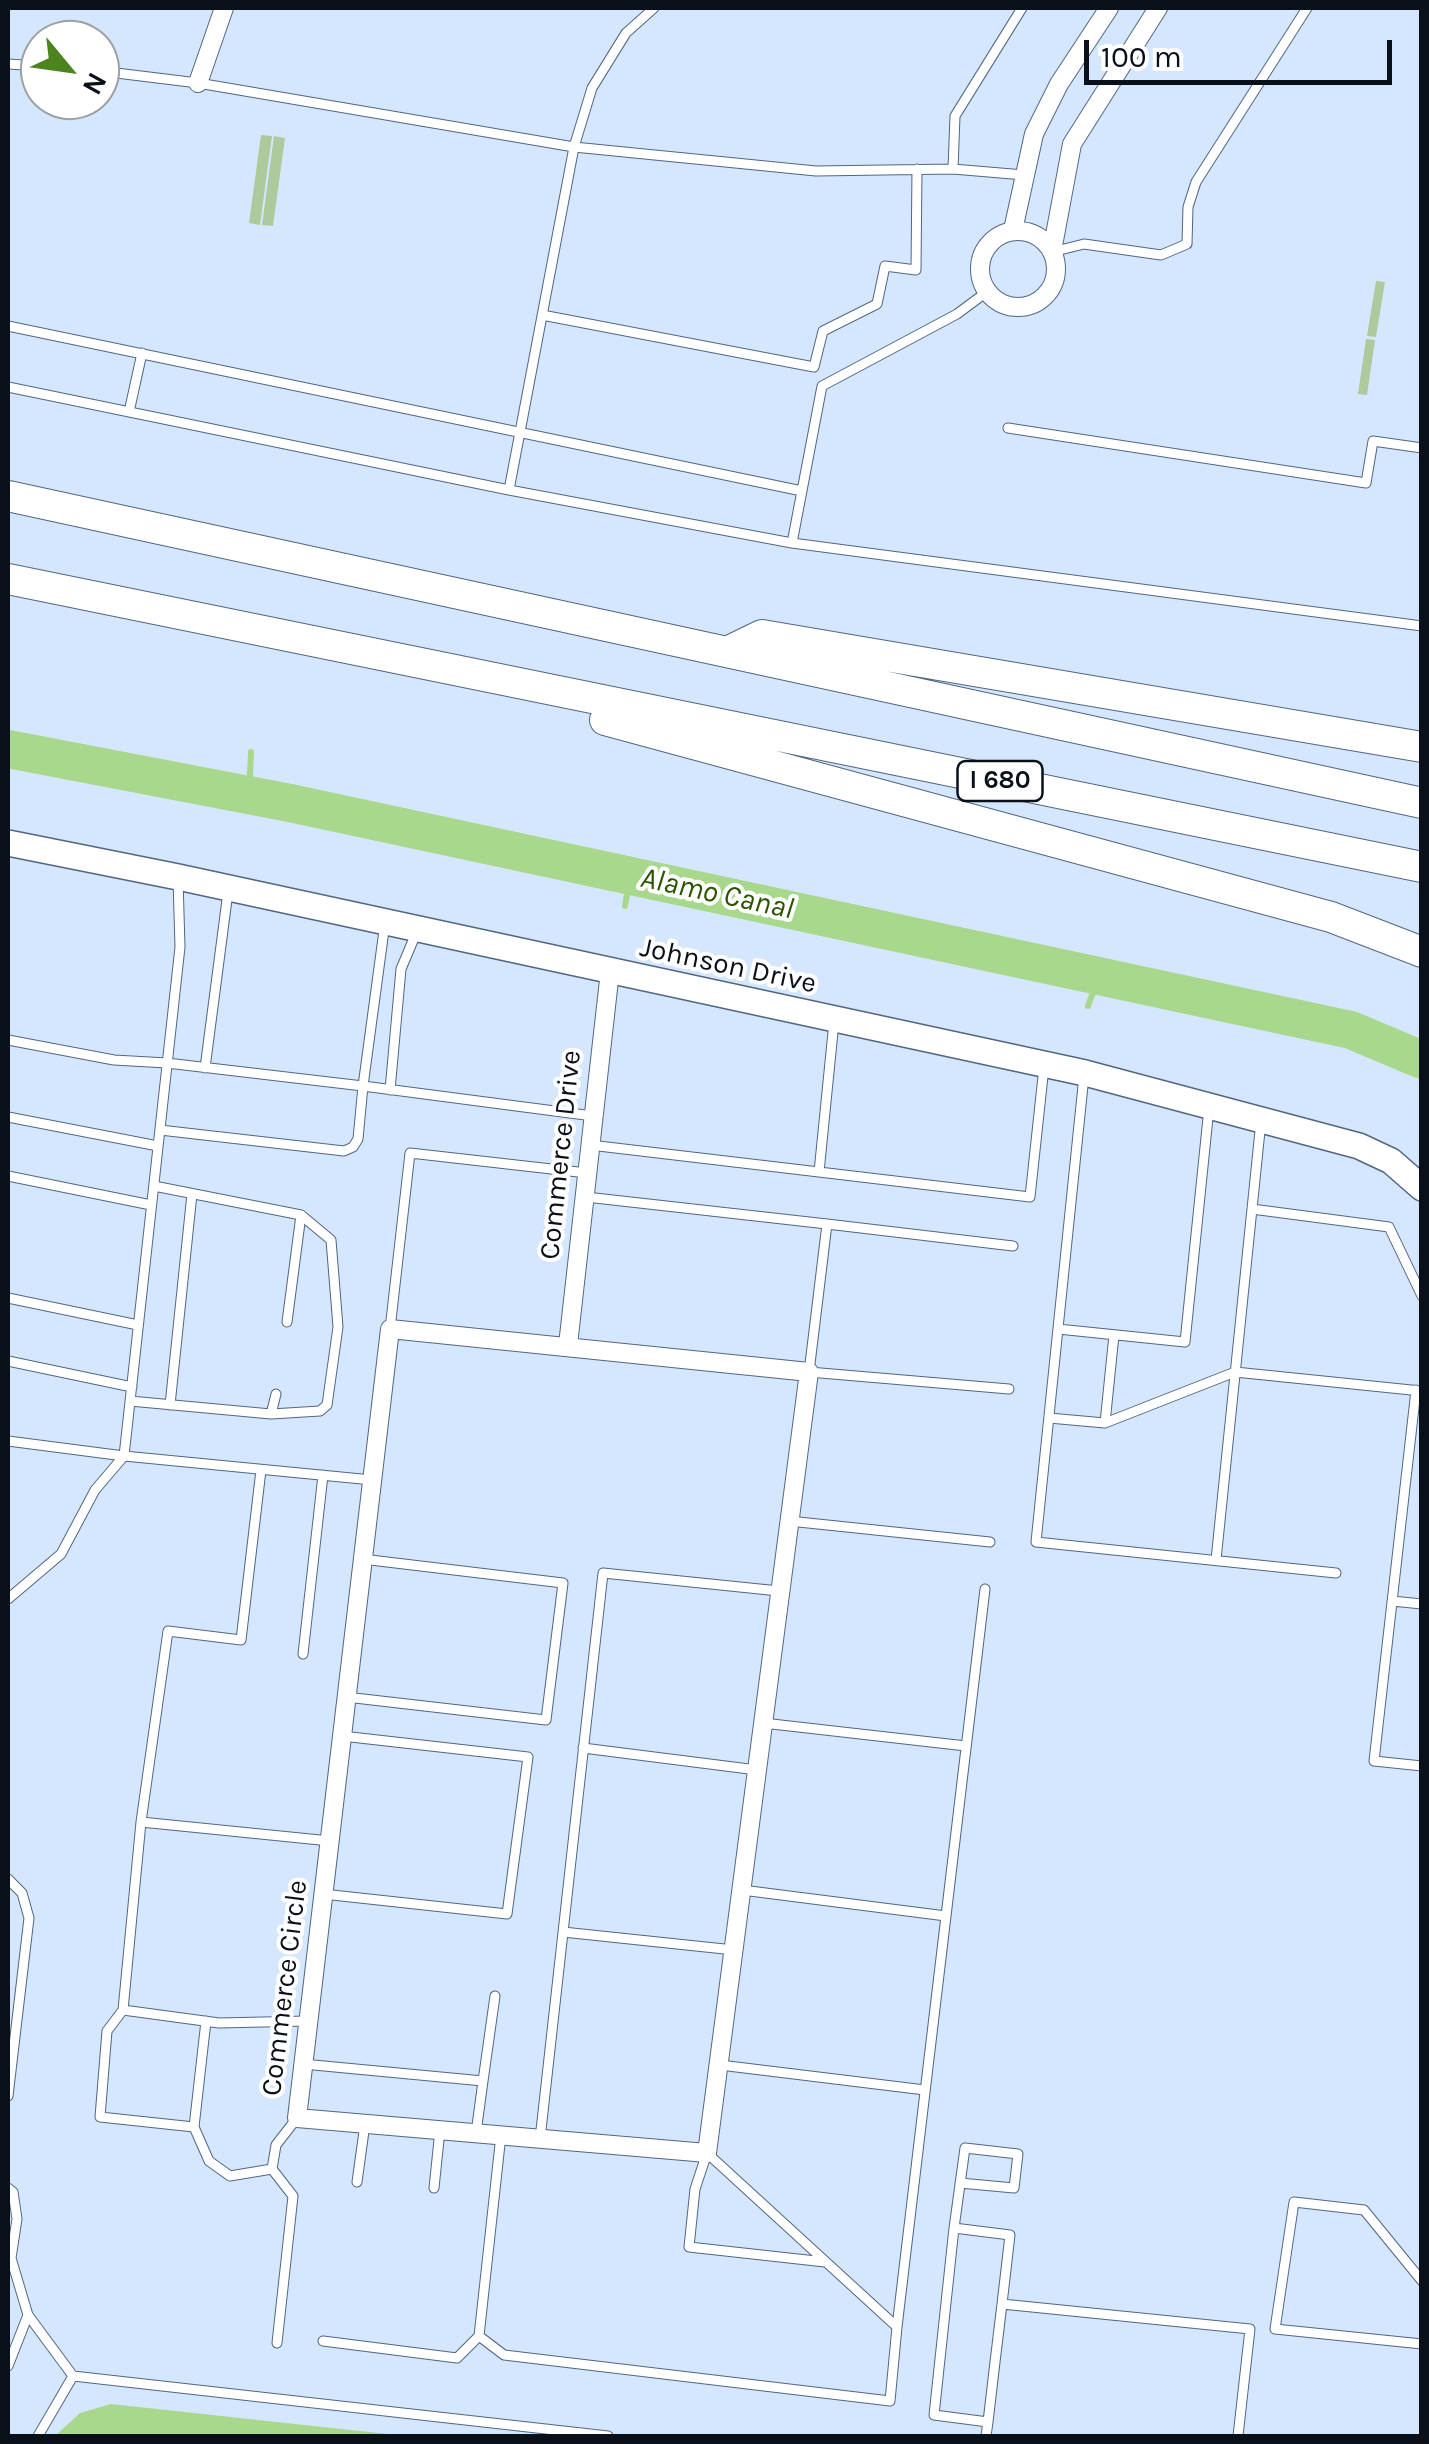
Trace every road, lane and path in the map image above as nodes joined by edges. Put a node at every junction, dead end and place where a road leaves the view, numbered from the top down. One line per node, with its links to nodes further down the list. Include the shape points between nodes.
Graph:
1 (224, 8): 8 (street)
2 (654, 8): 9 (lane, via 626,33 592,88)
3 (1022, 8): 10 (lane, via 955,116)
4 (1109, 8): 12 (street, via 1059,84 1034,134)
5 (1158, 8): 14 (street, via 1072,144)
6 (1307, 8): 14 (lane, via 1196,182 1187,244 1161,255 1084,244)
7 (120, 73): 8 (lane)
8 (198, 83): 9 (lane)
9 (574, 148): 11 (lane, via 816,171); 16 (lane)
10 (953, 169): 11 (lane); 12 (lane)
11 (917, 170): 19 (lane, via 916,270 885,266 877,304 823,331)
12 (1024, 174): 13 (street)
13 (1013, 230): 14 (street, via 1042,239); 15 (street, via 999,235 981,258)
14 (1052, 252): 15 (street, via 1054,281 1033,304 1004,304)
15 (988, 291): 20 (lane)
16 (542, 315): 19 (lane); 24 (lane)
17 (8, 326): 18 (lane)
18 (142, 354): 22 (lane); 24 (lane)
19 (814, 367): 20 (lane)
20 (822, 386): 27 (lane)
21 (8, 387): 22 (lane)
22 (130, 412): 26 (lane)
23 (1008, 428): 25 (lane, via 1366,483 1372,441)
24 (520, 431): 26 (lane); 27 (lane)
25 (1422, 448)
26 (509, 490): 29 (lane)
27 (802, 491): 29 (lane)
28 (8, 496): 32 (highway, I 680)
29 (792, 543): 31 (lane)
30 (8, 579): 33 (highway, I 680)
31 (1422, 626)
32 (727, 652): 34 (highway, via 762,635); 37 (highway, I 680)
33 (578, 696): 39 (highway, I 680); 44 (highway, via 595,717 1330,917)
34 (1260, 718): 35 (highway); 36 (highway)
35 (1422, 736)
36 (1422, 747)
37 (1422, 803)
38 (8, 843): 40 (street, Johnson Drive)
39 (1422, 867)
40 (178, 876): 41 (street, Johnson Drive); 48 (lane, via 180,948)
41 (228, 888): 42 (street, Johnson Drive); 50 (lane)
42 (385, 922): 43 (street, Johnson Drive); 52 (lane)
43 (418, 929): 45 (street, Johnson Drive); 53 (lane, via 401,969)
44 (1422, 952)
45 (610, 970): 46 (street, Johnson Drive); 56 (street, Commerce Drive)
46 (834, 1019): 49 (street, Johnson Drive); 62 (lane)
47 (8, 1040): 48 (lane)
48 (167, 1063): 50 (lane); 58 (lane)
49 (1044, 1064): 51 (street, Johnson Drive); 62 (lane, via 1030,1197)
50 (205, 1068): 52 (lane)
51 (1084, 1074): 54 (street, Johnson Drive); 77 (lane)
52 (363, 1086): 53 (lane); 58 (lane, via 358,1139 344,1151)
53 (390, 1090): 56 (lane)
54 (1210, 1106): 57 (street, Johnson Drive); 79 (lane, via 1186,1342)
55 (8, 1116): 60 (lane)
56 (593, 1116): 59 (street, Commerce Drive)
57 (1261, 1118): 65 (street, Johnson Drive, via 1359,1146); 69 (lane)
58 (160, 1130): 60 (lane)
59 (590, 1145): 61 (street, Commerce Drive); 62 (lane)
60 (158, 1146): 64 (lane)
61 (587, 1172): 67 (street, Commerce Drive); 78 (lane, via 410,1153)
62 (818, 1172)
63 (8, 1176): 68 (lane)
64 (154, 1186): 66 (lane); 68 (lane)
65 (1422, 1188)
66 (192, 1194): 70 (lane); 89 (lane)
67 (584, 1197): 71 (lane); 80 (street, Commerce Drive)
68 (151, 1205): 76 (lane)
69 (1252, 1210): 73 (lane, via 1389,1227); 83 (lane)
70 (301, 1215): 75 (lane); 90 (lane, via 331,1240 338,1327 328,1405)
71 (827, 1224): 72 (lane); 82 (lane)
72 (1013, 1246)
73 (1422, 1296)
74 (8, 1298): 76 (lane)
75 (288, 1322)
76 (138, 1326): 84 (lane)
77 (1058, 1329): 79 (lane); 91 (lane)
78 (390, 1330): 80 (street); 97 (street, Commerce Circle)
79 (1114, 1335): 92 (lane)
80 (568, 1345): 82 (street)
81 (8, 1361): 84 (lane)
82 (808, 1372): 85 (lane); 98 (street)
83 (1235, 1372): 86 (lane); 92 (lane); 101 (lane)
84 (132, 1387): 88 (lane)
85 (1010, 1388)
86 (1419, 1390): 106 (lane)
87 (276, 1394): 90 (lane)
88 (130, 1401): 89 (lane); 94 (lane)
89 (170, 1405): 90 (lane)
90 (271, 1414)
91 (1049, 1418): 92 (lane); 101 (lane, via 1036,1542)
92 (1106, 1422)
93 (8, 1442): 94 (lane)
94 (124, 1456): 95 (lane); 105 (lane, via 94,1490 61,1554)
95 (261, 1470): 96 (lane); 116 (lane, via 241,1640 168,1631)
96 (323, 1476): 97 (lane); 108 (lane)
97 (372, 1480): 100 (street, Commerce Circle)
98 (790, 1521): 99 (lane); 104 (street)
99 (990, 1542)
100 (362, 1559): 109 (street, Commerce Circle); 109 (lane, via 564,1582 546,1720)
101 (1216, 1560): 102 (lane)
102 (1336, 1573)
103 (985, 1589): 112 (lane)
104 (780, 1591): 110 (street); 113 (lane, via 603,1573)
105 (8, 1599)
106 (1392, 1602): 107 (lane); 114 (lane, via 1374,1761)
107 (1422, 1604)
108 (303, 1654)
109 (346, 1697): 111 (street, Commerce Circle)
110 (763, 1723): 112 (lane); 115 (street)
111 (342, 1736): 117 (street, Commerce Circle); 120 (lane, via 528,1757 508,1914)
112 (966, 1746): 121 (lane)
113 (583, 1748): 115 (lane); 122 (lane)
114 (1422, 1766)
115 (757, 1770): 119 (street)
116 (140, 1822): 117 (lane); 125 (lane)
117 (330, 1841): 120 (street, Commerce Circle)
118 (8, 1879): 132 (lane, via 22,1894 28,1918)
119 (742, 1890): 121 (lane); 123 (street)
120 (323, 1894): 127 (street, Commerce Circle)
121 (946, 1916): 131 (lane)
122 (562, 1932): 123 (lane); 139 (lane)
123 (734, 1950): 129 (street)
124 (495, 1996): 130 (lane)
125 (123, 2010): 126 (lane); 135 (lane, via 107,2031 100,2117)
126 (206, 2021): 127 (lane); 135 (lane)
127 (308, 2021): 128 (street, Commerce Circle)
128 (303, 2064): 130 (lane); 133 (street, Commerce Circle)
129 (719, 2065): 131 (lane); 140 (street)
130 (483, 2081): 137 (lane)
131 (926, 2090): 152 (lane)
132 (8, 2096)
133 (297, 2118): 134 (street, Commerce Circle); 141 (lane, via 276,2145)
134 (365, 2124): 136 (street, Commerce Circle); 142 (lane)
135 (194, 2127): 141 (lane, via 209,2161 230,2176)
136 (440, 2130): 137 (street, Commerce Circle); 145 (lane)
137 (476, 2134): 138 (street, Commerce Circle)
138 (500, 2136): 139 (street, Commerce Circle); 153 (lane)
139 (540, 2139): 140 (street, Commerce Circle)
140 (707, 2153): 148 (lane); 148 (lane, via 695,2189 689,2247)
141 (272, 2170): 155 (lane, via 293,2196)
142 (358, 2182)
143 (960, 2183): 143 (lane, via 964,2148 1018,2154 1014,2188); 146 (lane)
144 (8, 2188): 147 (lane, via 17,2219)
145 (434, 2188)
146 (954, 2228): 150 (lane, via 1010,2235); 159 (lane, via 934,2415)
147 (9, 2258): 151 (lane)
148 (825, 2262): 152 (lane)
149 (1422, 2282): 156 (lane, via 1364,2210 1294,2202 1276,2329)
150 (1002, 2304): 159 (lane); 164 (lane, via 1250,2329)
151 (28, 2315): 157 (lane); 158 (lane)
152 (897, 2327): 153 (lane, via 890,2401 504,2355)
153 (479, 2336): 154 (lane, via 457,2358)
154 (323, 2341)
155 (277, 2343)
156 (1422, 2344)
157 (8, 2366)
158 (73, 2376): 160 (lane); 161 (lane)
159 (988, 2422): 163 (lane)
160 (524, 2432): 162 (lane)
161 (38, 2436)
162 (608, 2436)
163 (986, 2436)
164 (1238, 2436)

